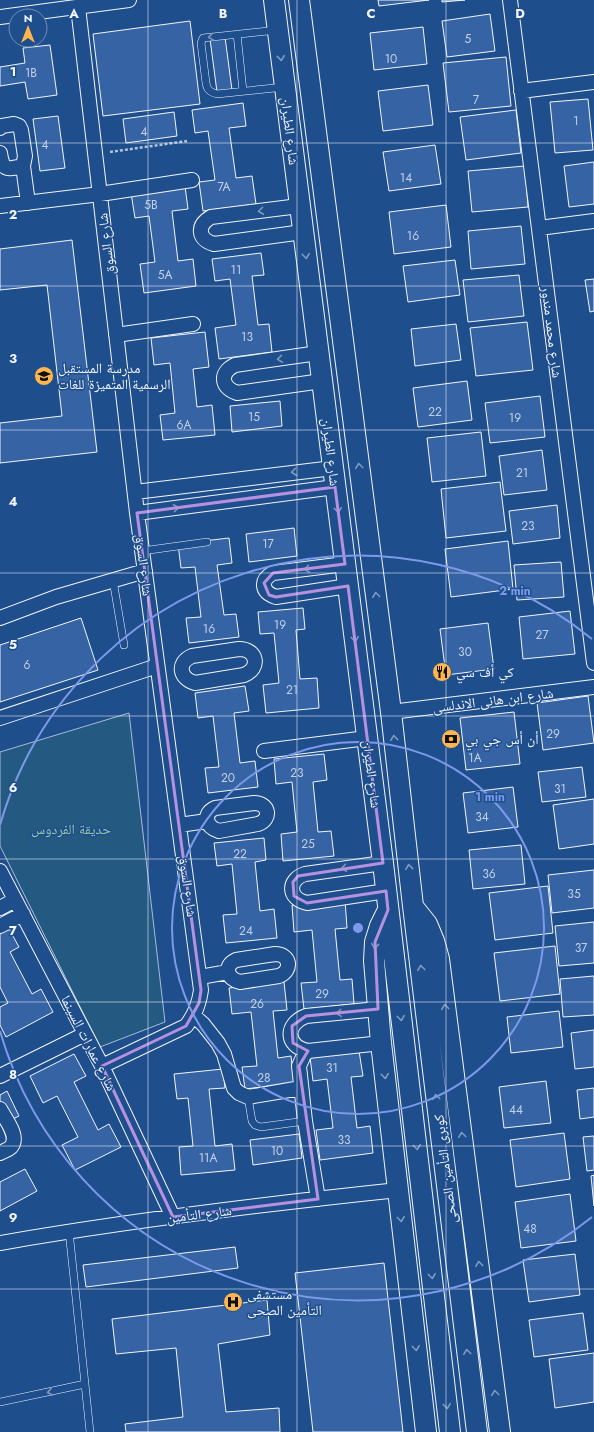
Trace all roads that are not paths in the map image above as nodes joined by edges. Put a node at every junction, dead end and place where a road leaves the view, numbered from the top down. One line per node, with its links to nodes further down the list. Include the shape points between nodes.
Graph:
1 (129, 0): 5 (street)
2 (261, 0): 6 (main road, via 266,9)
3 (510, 0): 11 (street, شارع محمد مندور)
4 (302, 5): 44 (main road, شارع الطيران, one-way to 4)
5 (78, 7): 7 (street); 17 (street, شارع السوق)
6 (276, 16): 8 (lane); 10 (main road, شارع الطيران, one-way to 10)
7 (0, 17)
8 (237, 34): 12 (lane); 12 (lane, one-way to 12, via 206,37 201,45 207,88 211,93)
9 (594, 82): 11 (street)
10 (284, 87): 12 (lane); 20 (main road, شارع الطيران)
11 (521, 90): 22 (street, شارع محمد مندور)
12 (243, 91)
13 (0, 128): 15 (street, via 14,124 19,126 25,156)
14 (0, 153): 15 (street, via 4,167)
15 (23, 166): 18 (street)
16 (192, 180): 17 (street)
17 (100, 194): 18 (street); 25 (street, شارع السوق)
18 (28, 203): 19 (street)
19 (0, 206)
20 (299, 206): 23 (main road, شارع الطيران); 23 (street, one-way to 23, via 211,217 204,221 202,235 206,242 214,244)
21 (594, 221): 22 (street)
22 (539, 228): 40 (street, شارع محمد مندور)
23 (303, 232): 26 (main road, شارع الطيران, one-way to 26)
24 (193, 324): 25 (street)
25 (116, 335): 30 (street, شارع السوق)
26 (318, 354): 27 (main road, شارع الطيران); 27 (street, one-way to 27, via 235,365 228,368 224,376 225,384 237,393)
27 (322, 381): 28 (main road, شارع الطيران)
28 (333, 468): 29 (main road, شارع الطيران); 30 (street, one-way to 30)
29 (336, 487): 31 (street, one-way to 29); 34 (main road, شارع الطيران, one-way to 34)
30 (135, 492): 31 (street, شارع السوق)
31 (137, 513): 33 (street, شارع السوق)
32 (207, 542): 33 (lane)
33 (142, 551): 35 (street, شارع السوق)
34 (345, 564): 37 (main road, شارع الطيران); 37 (street, one-way to 37, via 273,573 267,576 264,583 269,595 276,597)
35 (145, 571): 36 (street); 41 (street, شارع السوق)
36 (113, 580): 38 (street, via 56,597); 39 (lane)
37 (348, 586): 46 (main road, شارع الطيران, one-way to 46)
38 (0, 618)
39 (124, 644)
40 (594, 663)
41 (158, 670): 42 (street); 45 (street); 49 (street, شارع السوق)
42 (182, 671): 42 (street, via 182,664 186,658 239,649 250,652 255,662 250,673 195,683 184,677)
43 (594, 687): 44 (street, شارع ابن هانى الاندلسى)
44 (391, 712): 54 (main road, شارع الطيران, one-way to 44)
45 (0, 718)
46 (367, 738): 47 (street); 50 (main road, شارع الطيران)
47 (264, 751)
48 (207, 821): 49 (street)
49 (179, 825): 59 (street, شارع السوق)
50 (383, 863): 53 (main road, شارع الطيران); 53 (street, one-way to 53, via 305,874 298,876 293,882 292,889 299,902)
51 (0, 871): 52 (street, شارع عمارات السينما)
52 (15, 900): 55 (street); 56 (street, شارع عمارات السينما)
53 (387, 901): 60 (main road, one-way to 60, via 375,942); 81 (main road, كوبرى التأمين الصحى, one-way to 81)
54 (413, 906): 82 (main road, كوبرى التأمين الصحى, one-way to 54); 83 (main road, one-way to 54, via 439,959 427,924)
55 (0, 908)
56 (23, 914): 57 (street); 62 (street, شارع عمارات السينما)
57 (0, 926)
58 (228, 972): 59 (street)
59 (200, 977): 61 (street, شارع السوق, via 202,990)
60 (378, 1009): 63 (main road); 64 (street, one-way to 64, via 298,1019 292,1026 290,1035 299,1049)
61 (194, 1016): 65 (street, via 186,1026); 68 (street, via 218,1043 234,1088)
62 (85, 1034): 65 (street, شارع عمارات السينما); 66 (street)
63 (381, 1043): 64 (street); 72 (main road, one-way to 72)
64 (308, 1052): 67 (street, via 299,1066)
65 (102, 1066): 74 (street, شارع عمارات السينما)
66 (0, 1076)
67 (301, 1088): 68 (street); 70 (street)
68 (248, 1097): 70 (lane, via 255,1125 261,1127)
69 (0, 1109): 71 (street, via 14,1136 10,1148)
70 (305, 1121): 73 (street)
71 (0, 1153)
72 (398, 1190): 73 (street, شارع التأمين); 80 (main road, one-way to 80)
73 (318, 1199): 74 (street, شارع التأمين)
74 (172, 1217): 75 (street, شارع التأمين)
75 (69, 1231): 76 (street, شارع التأمين); 77 (lane)
76 (0, 1243)
77 (84, 1384): 78 (lane, one-way to 78); 79 (lane)
78 (0, 1402)
79 (90, 1432)
80 (426, 1432)
81 (450, 1432)
82 (477, 1432)
83 (500, 1432)

